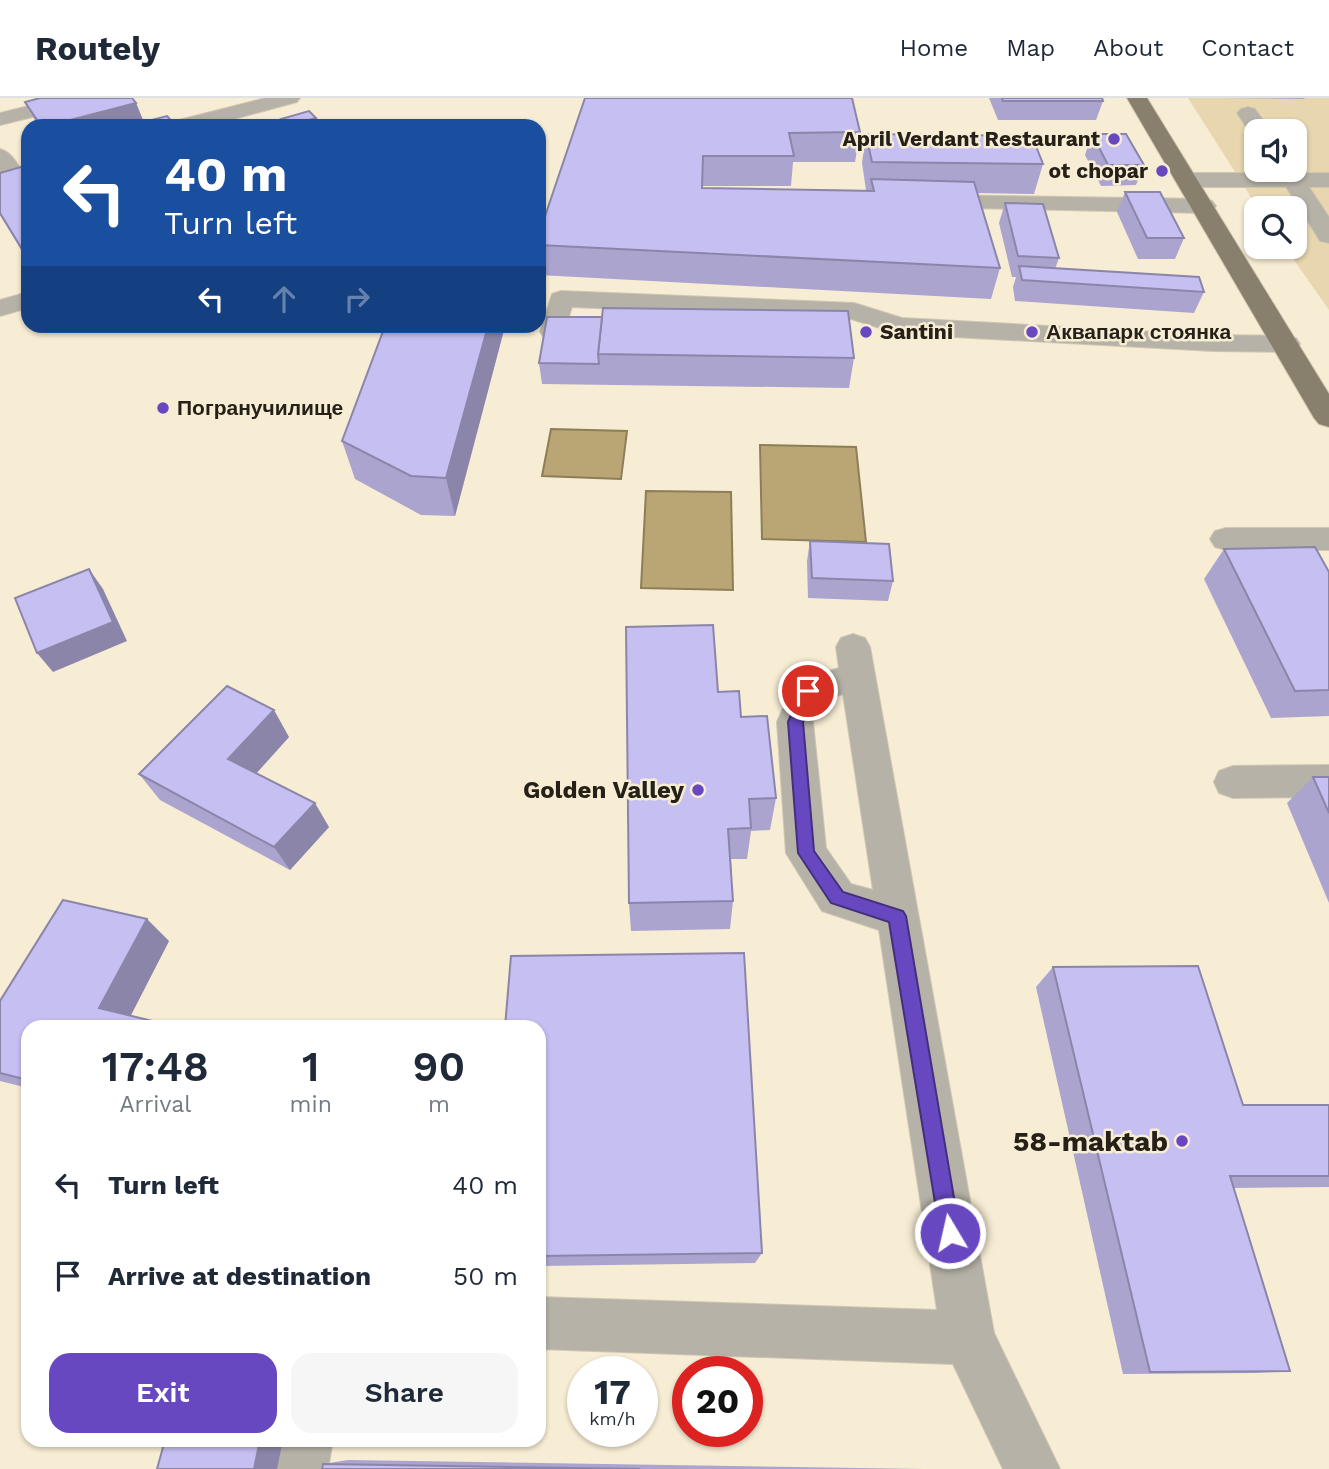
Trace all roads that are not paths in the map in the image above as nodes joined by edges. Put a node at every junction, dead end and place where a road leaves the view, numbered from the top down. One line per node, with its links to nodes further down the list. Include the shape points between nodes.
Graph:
1 (88, 98): 5 (street)
2 (290, 98): 6 (street)
3 (1138, 98): 10 (main road)
4 (1248, 113): 7 (street)
5 (0, 119)
6 (210, 119)
7 (1252, 119)
8 (1244, 177): 10 (street)
9 (1307, 177): 11 (street)
10 (1189, 180): 14 (main road)
11 (1329, 180)
12 (1294, 182): 15 (street)
13 (905, 202): 14 (street)
14 (1204, 206): 18 (main road)
15 (1329, 236)
16 (550, 299): 17 (street); 18 (street, via 854,311 899,326)
17 (553, 332)
18 (1286, 344): 19 (main road)
19 (1327, 411)
20 (1329, 539): 21 (street)
21 (1226, 540)
22 (1329, 781): 23 (street)
23 (1233, 782)
24 (897, 916): 24 (street, via 855,662 808,691 795,722 806,853 837,898); 26 (street)
25 (546, 1323): 26 (street)
26 (968, 1338): 29 (street)
27 (304, 1447): 28 (street)
28 (300, 1469)
29 (1032, 1469)

